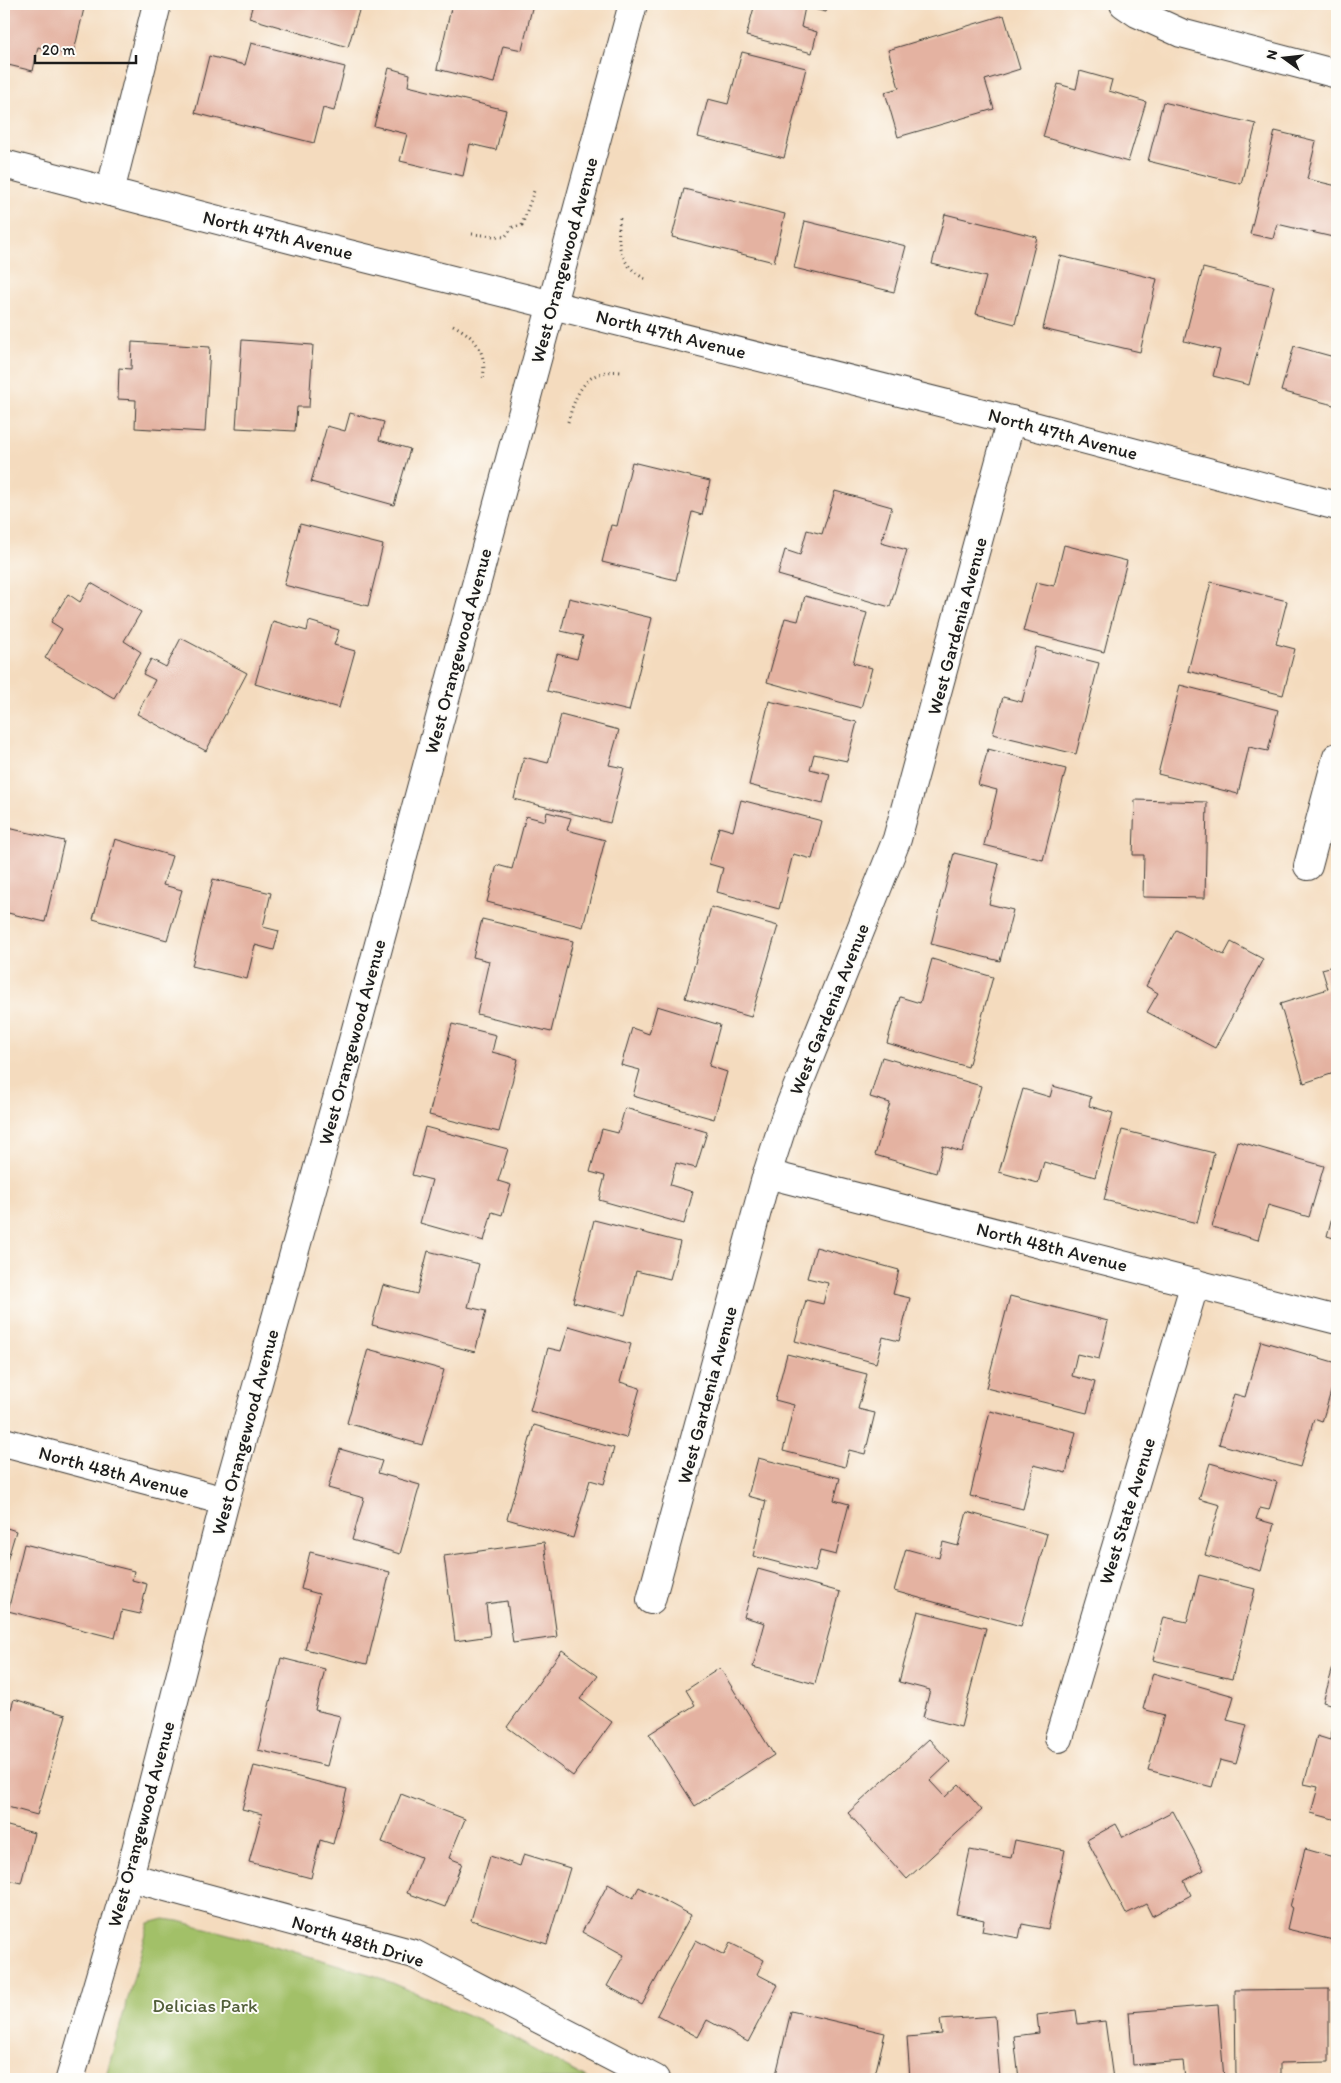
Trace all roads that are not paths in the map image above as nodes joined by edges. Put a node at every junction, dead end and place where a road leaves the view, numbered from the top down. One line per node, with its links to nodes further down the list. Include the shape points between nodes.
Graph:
1 (157, 4): 6 (street)
2 (633, 4): 7 (street, West Orangewood Avenue)
3 (1124, 4): 4 (street, via 1181,33)
4 (1337, 74)
5 (4, 164): 6 (street, North 47th Avenue)
6 (110, 192): 7 (street, North 47th Avenue)
7 (552, 304): 8 (street, North 47th Avenue); 16 (street, West Orangewood Avenue)
8 (1011, 420): 9 (street, North 47th Avenue); 12 (street, West Gardenia Avenue, via 897,839 785,1118)
9 (1337, 506)
10 (1337, 757): 11 (street)
11 (1308, 866)
12 (767, 1174): 13 (street, North 48th Avenue); 17 (street, West Gardenia Avenue)
13 (1195, 1283): 14 (street, North 48th Avenue); 18 (street, West State Avenue)
14 (1337, 1320)
15 (4, 1442): 16 (street, North 48th Avenue)
16 (225, 1501): 19 (street, West Orangewood Avenue)
17 (651, 1600)
18 (1059, 1738)
19 (128, 1877): 20 (street, West Orangewood Avenue); 21 (street, North 48th Drive, via 414,1954)
20 (70, 2079)
21 (655, 2079)

